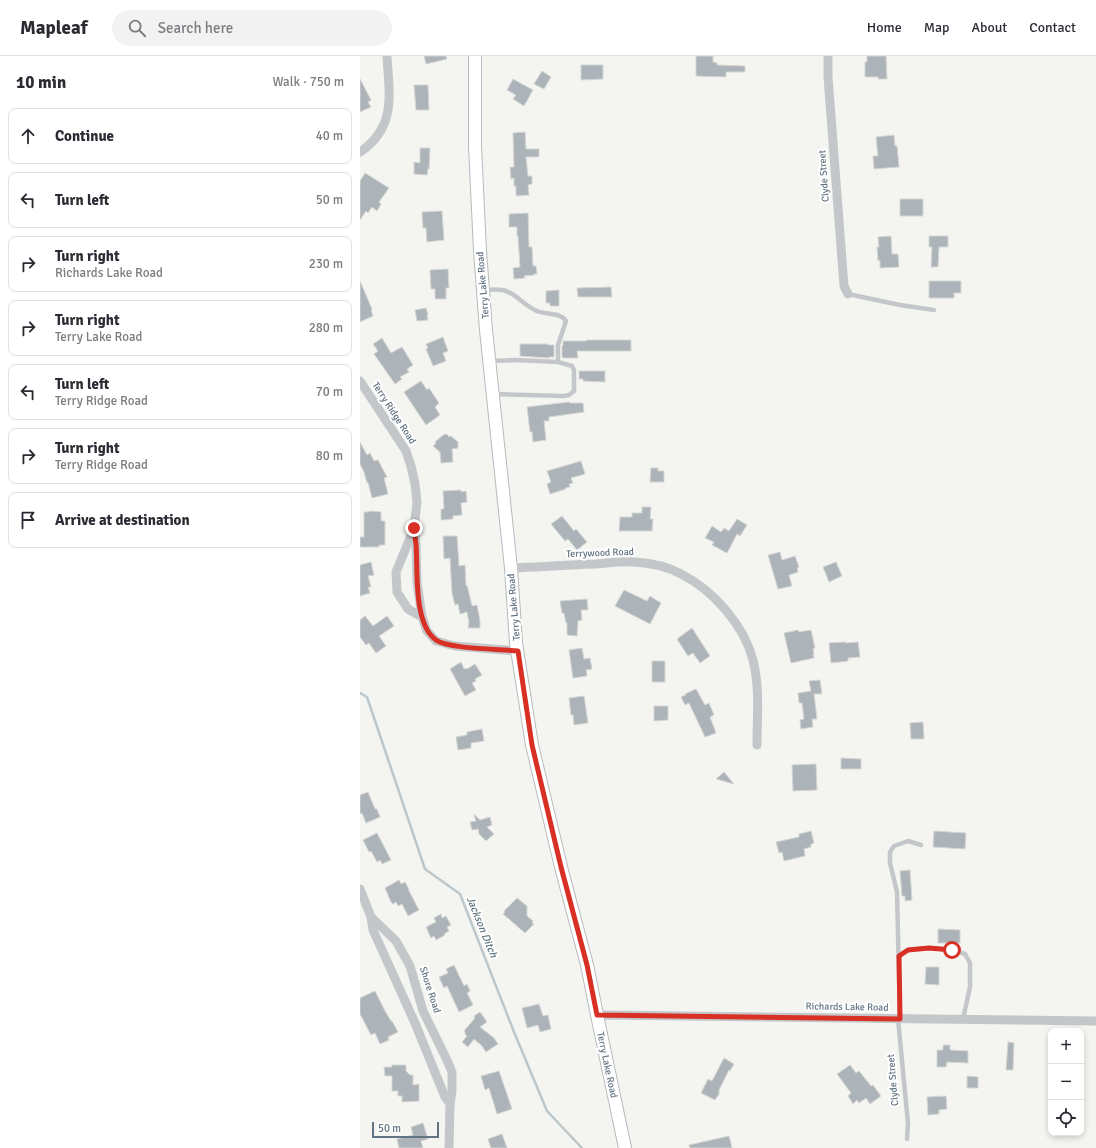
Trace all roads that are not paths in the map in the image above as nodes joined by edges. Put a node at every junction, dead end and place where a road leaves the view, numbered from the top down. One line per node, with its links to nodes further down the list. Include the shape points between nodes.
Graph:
1 (387, 56): 4 (street, via 389,103 386,121 377,137)
2 (475, 56): 5 (main road, Terry Lake Road, via 475,146)
3 (828, 56): 6 (street, Clyde Street, via 839,231 844,286)
4 (360, 152)
5 (483, 290): 8 (main road, Terry Lake Road); 9 (lane, via 503,290 534,311 564,319 566,322 558,345)
6 (848, 294): 7 (lane)
7 (934, 310)
8 (489, 361): 9 (lane); 11 (main road, Terry Lake Road)
9 (558, 362): 11 (lane, via 572,366 574,370 574,391 569,395)
10 (360, 381): 12 (street, Terry Ridge Road, via 406,451 417,502)
11 (493, 394): 13 (main road, Terry Lake Road)
12 (414, 528): 14 (street, Terry Ridge Road); 14 (street, Terry Ridge Road, via 396,572 397,592 408,609)
13 (511, 568): 15 (main road, Terry Lake Road); 16 (street, Terrywood Road, via 633,562 658,565 681,574 703,588 720,603 737,626 753,660 757,684)
14 (422, 617): 15 (street, Terry Ridge Road, via 427,631 436,641 455,646)
15 (518, 651): 21 (main road, Terry Lake Road, via 532,745)
16 (758, 745)
17 (921, 845): 20 (lane, via 908,841 894,846 890,852 897,892)
18 (360, 890): 19 (street, Shore Road)
19 (370, 917): 25 (street, Shore Road, via 373,930); 25 (street, Shore Road, via 396,941 410,966 423,1011 452,1072)
20 (899, 956): 22 (lane); 23 (lane, via 908,950 929,948 965,954 970,963 970,987)
21 (597, 1015): 22 (street, Richards Lake Road); 28 (main road, Terry Lake Road)
22 (899, 1019): 23 (street, Richards Lake Road); 26 (lane, Clyde Street, via 908,1123)
23 (963, 1020): 24 (street, Richards Lake Road)
24 (1096, 1021)
25 (450, 1104): 27 (street, Shore Road)
26 (906, 1139)
27 (449, 1148)
28 (625, 1148)

